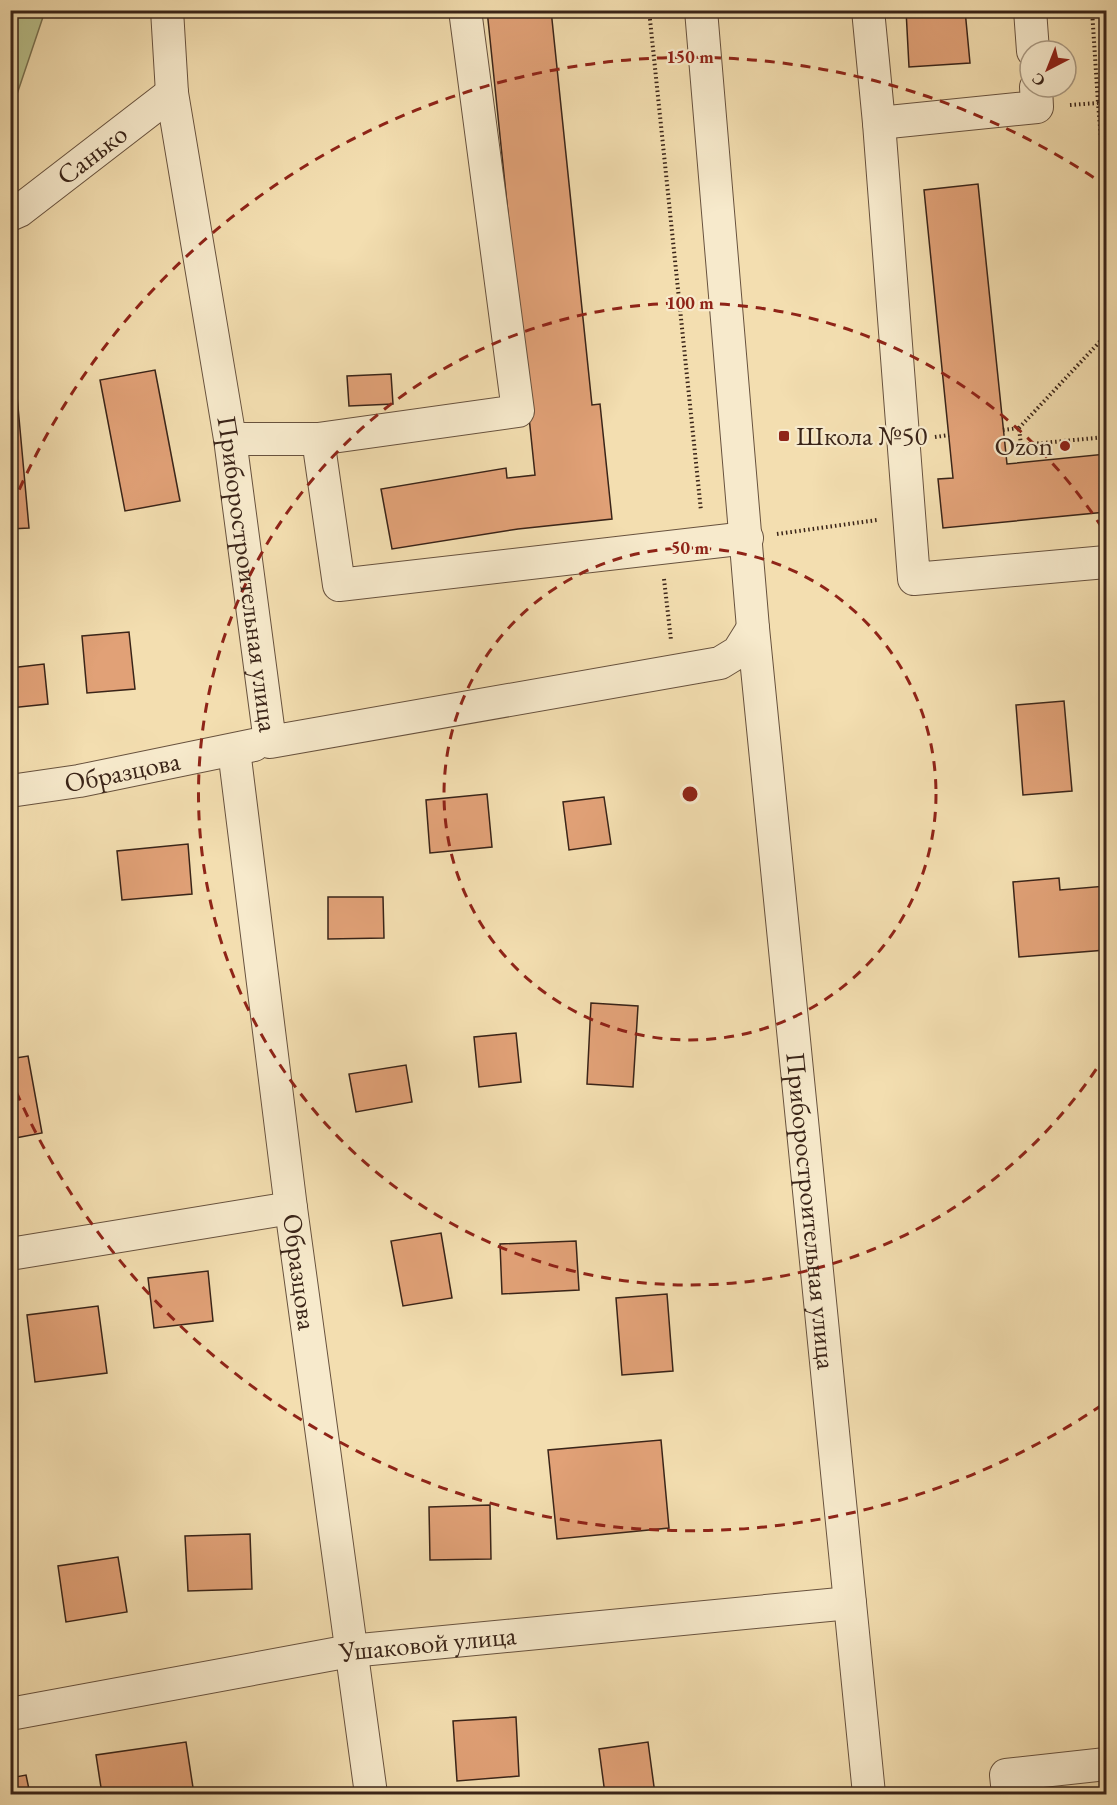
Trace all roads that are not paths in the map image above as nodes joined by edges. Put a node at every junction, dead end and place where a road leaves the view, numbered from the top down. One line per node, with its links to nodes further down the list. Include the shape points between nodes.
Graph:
1 (167, 10): 7 (street, Приборостроительная улица)
2 (465, 10): 12 (street, via 518,411)
3 (701, 10): 13 (street, Приборостроительная улица)
4 (868, 10): 9 (street)
5 (1030, 10): 6 (street)
6 (1032, 39)
7 (172, 93): 10 (street, Санько); 11 (street, Приборостроительная улица)
8 (1024, 99): 9 (street)
9 (879, 123): 14 (street, via 914,579)
10 (10, 215)
11 (230, 439): 12 (street); 16 (street, Приборостроительная улица)
12 (318, 439): 13 (street, via 339,585)
13 (747, 538): 15 (street, Приборостроительная улица)
14 (1107, 562)
15 (753, 628): 16 (street, Приборостроительная улица, via 738,652 720,663); 21 (street, Приборостроительная улица)
16 (270, 742): 17 (street, Образцова)
17 (234, 750): 18 (street, Образцова, via 79,782); 19 (street, Образцова)
18 (10, 791)
19 (291, 1208): 20 (street); 22 (street, Образцова)
20 (10, 1254)
21 (850, 1603): 22 (street, Ушаковой улица); 26 (street, Приборостроительная улица)
22 (350, 1650): 23 (street, Ушаковой улица); 25 (street, Образцова)
23 (10, 1714)
24 (1107, 1764): 27 (street, via 1006,1775)
25 (370, 1794)
26 (869, 1794)
27 (1008, 1794)

